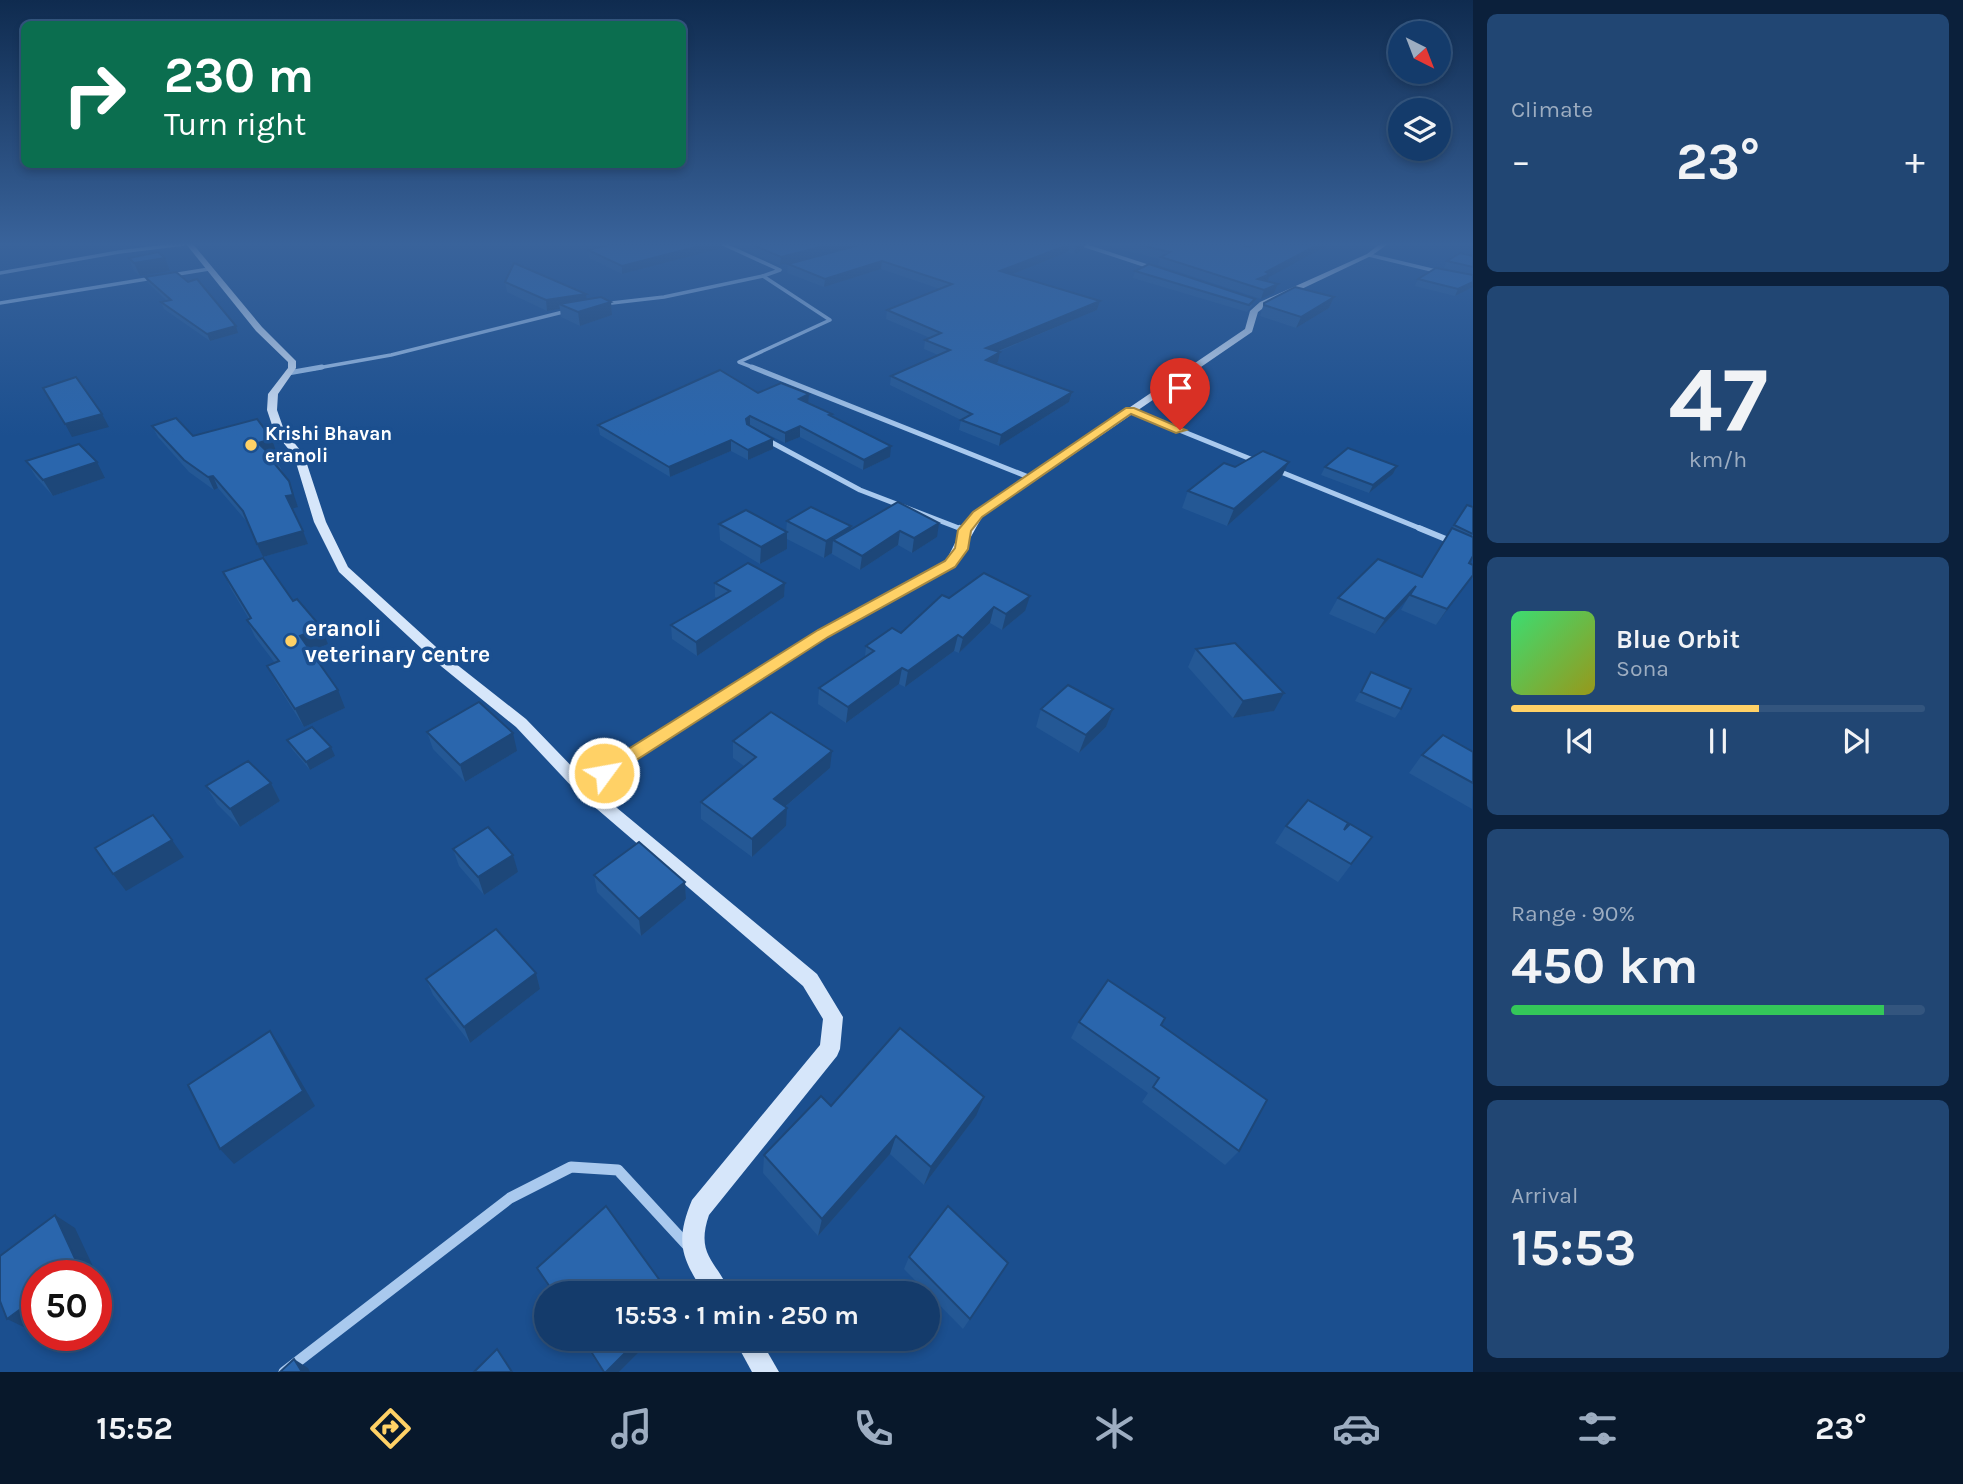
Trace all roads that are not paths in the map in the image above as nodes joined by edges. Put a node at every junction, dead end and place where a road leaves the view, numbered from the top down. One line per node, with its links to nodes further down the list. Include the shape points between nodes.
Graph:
1 (242, 308): 5 (main road, via 292,360)
2 (812, 308): 8 (street, via 830,320 739,362)
3 (1256, 308): 6 (main road, via 1249,330)
4 (575, 310): 5 (street, via 402,353)
5 (288, 373): 11 (main road, via 273,394 272,410 279,430 299,455 320,522 343,569 441,659 521,723)
6 (1130, 410): 8 (main road); 10 (street)
7 (763, 438): 9 (street, via 860,490)
8 (1031, 478): 9 (main road)
9 (964, 530): 11 (main road, via 962,549 950,564 823,633)
10 (1464, 546)
11 (582, 787): 12 (main road, via 810,980 833,1017 830,1049 700,1208)
12 (691, 1249): 13 (main road); 15 (street, via 618,1170 571,1167 510,1198)
13 (711, 1281)
14 (753, 1351): 16 (main road)
15 (284, 1372)
16 (766, 1372)

